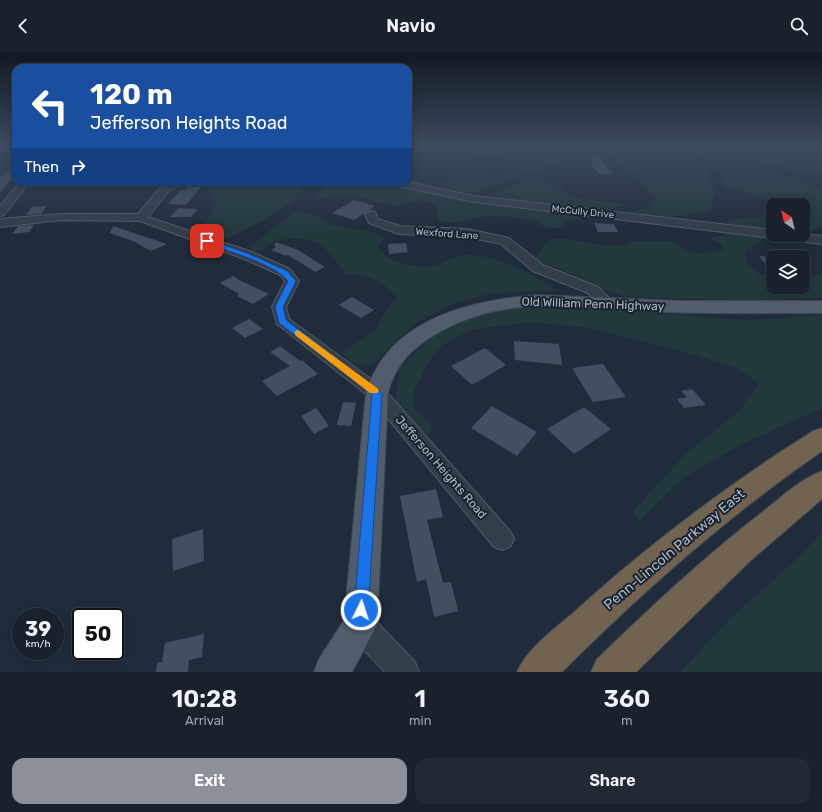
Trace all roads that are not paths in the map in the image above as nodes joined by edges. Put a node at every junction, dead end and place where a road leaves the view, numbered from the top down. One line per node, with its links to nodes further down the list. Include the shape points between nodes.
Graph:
1 (22, 186): 4 (street)
2 (171, 186): 6 (street, via 163,191)
3 (412, 186): 8 (street, McCully Drive, via 474,199)
4 (0, 213)
5 (371, 214): 11 (street, Wexford Lane, via 377,224 399,230 467,233 505,242 538,268 593,290)
6 (141, 218): 7 (street, via 61,217); 13 (street, Jefferson Heights Road, via 247,255 285,272 292,281 279,307 282,321)
7 (0, 223)
8 (766, 233)
9 (810, 239): 10 (street)
10 (822, 240)
11 (607, 303): 12 (main road, Old William Penn Highway, via 724,308); 13 (main road, Old William Penn Highway, via 534,299 496,303 464,311 432,326 405,346 384,370)
12 (822, 307)
13 (377, 393): 16 (street, Jefferson Heights Road); 17 (main road, Old William Penn Highway)
14 (822, 438): 20 (highway, Penn-Lincoln Parkway East, via 759,480 675,544)
15 (822, 483): 21 (highway, via 751,538 709,575)
16 (502, 539)
17 (360, 625): 18 (main road, Old William Penn Highway); 19 (street)
18 (332, 672)
19 (405, 672)
20 (536, 672)
21 (610, 672)

